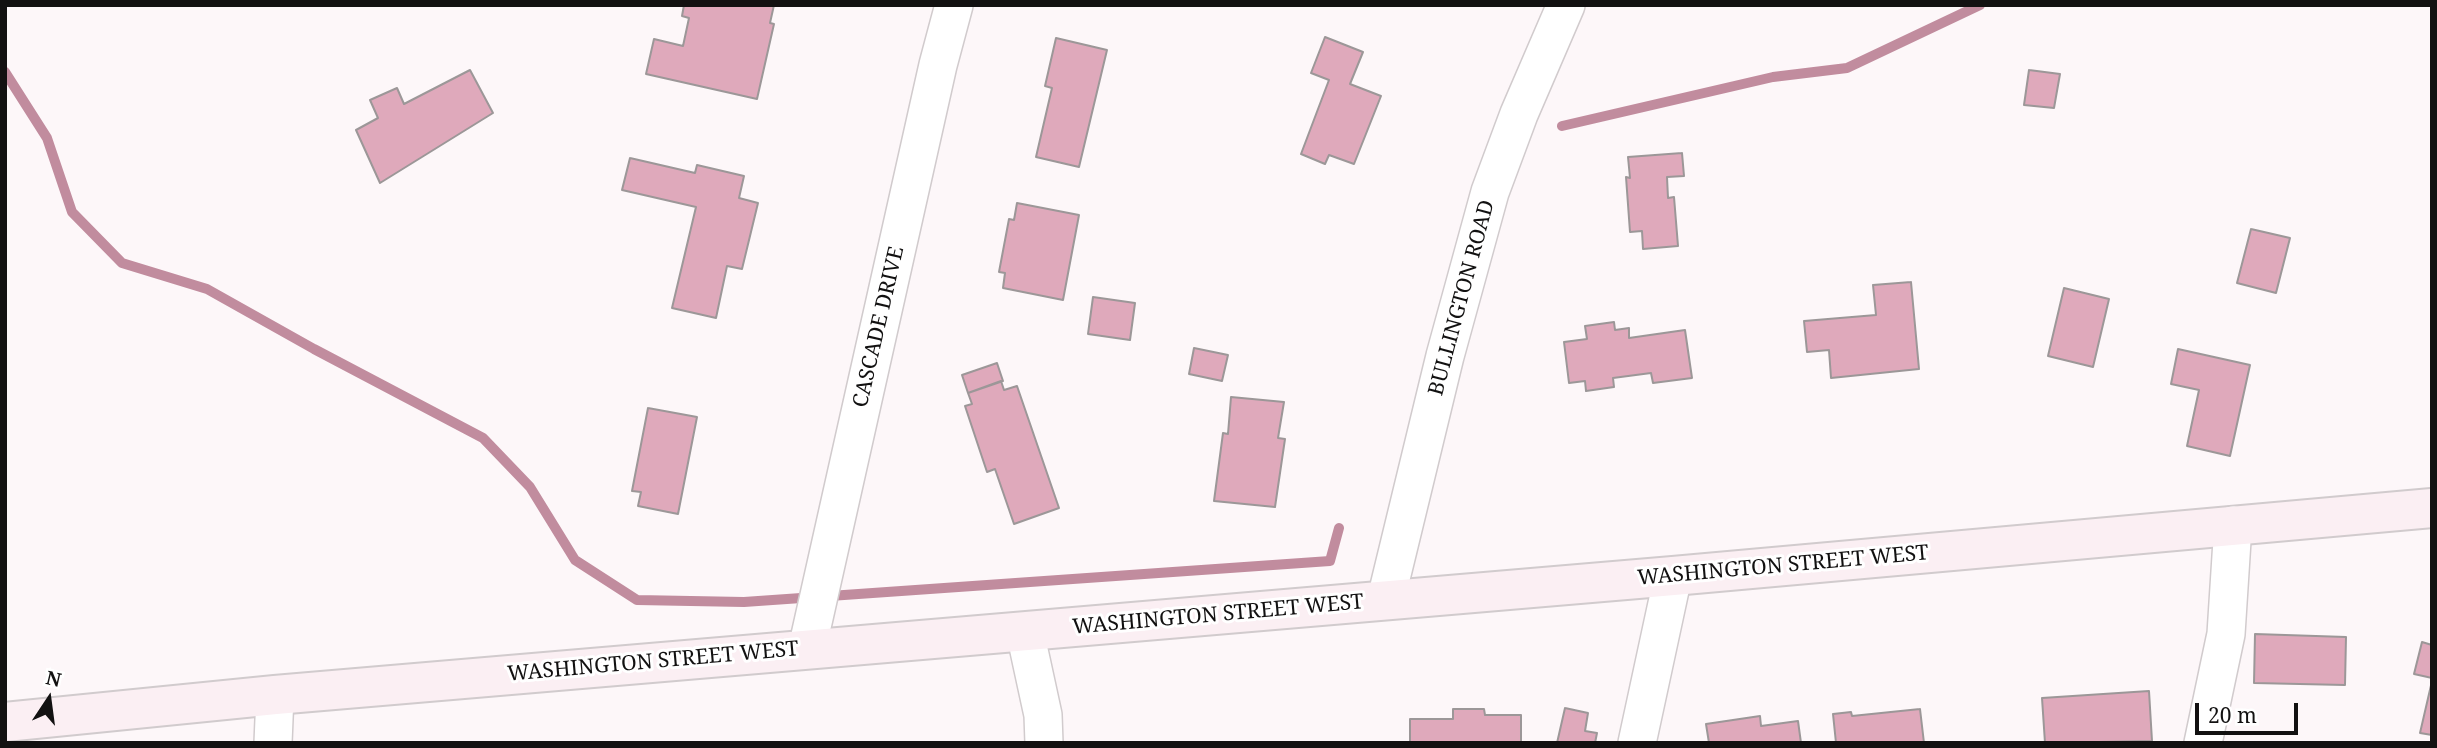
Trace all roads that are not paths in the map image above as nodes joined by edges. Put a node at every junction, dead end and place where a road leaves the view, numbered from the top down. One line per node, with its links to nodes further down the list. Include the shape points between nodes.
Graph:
1 (954, 5): 8 (street, CASCADE DRIVE)
2 (1566, 5): 6 (street, BULLINGTON ROAD, via 1490,192)
3 (2432, 508): 4 (street, WASHINGTON STREET WEST)
4 (2233, 525): 5 (street, WASHINGTON STREET WEST); 14 (street, via 2225,634)
5 (1673, 576): 6 (street, WASHINGTON STREET WEST); 13 (street)
6 (1386, 599): 7 (street, WASHINGTON STREET WEST)
7 (1025, 632): 8 (street, WASHINGTON STREET WEST); 12 (street, via 1043,715)
8 (807, 649): 9 (street, WASHINGTON STREET WEST)
9 (275, 695): 10 (street, WASHINGTON STREET WEST); 11 (street)
10 (5, 722)
11 (273, 743)
12 (1044, 743)
13 (1637, 743)
14 (2203, 743)

